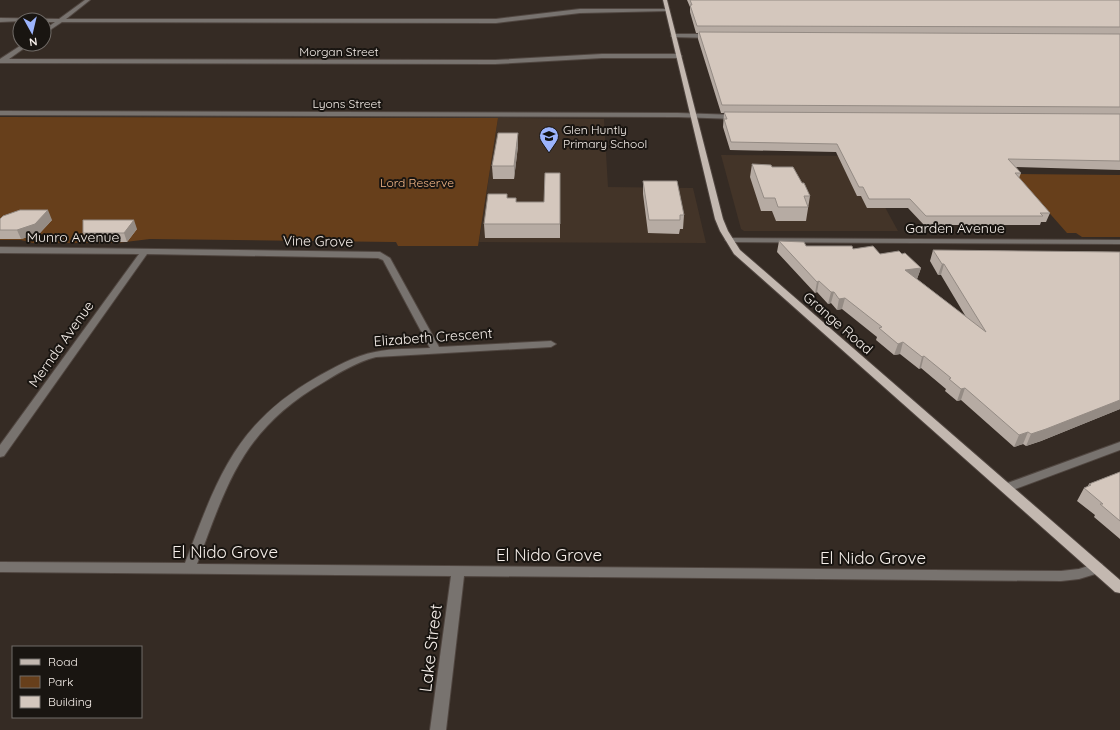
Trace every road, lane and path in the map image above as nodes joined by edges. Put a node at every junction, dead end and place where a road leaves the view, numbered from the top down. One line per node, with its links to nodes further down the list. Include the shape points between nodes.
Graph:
1 (88, 0): 5 (street)
2 (665, 0): 3 (main road, Grange Road)
3 (667, 10): 5 (street, via 580,11 496,21); 7 (main road, Grange Road)
4 (0, 20): 5 (street)
5 (61, 20): 6 (street)
6 (52, 26)
7 (674, 36): 8 (street); 10 (main road, Grange Road)
8 (716, 36)
9 (15, 52): 11 (street)
10 (679, 56): 11 (street, Morgan Street, via 602,56 502,62); 13 (main road, Grange Road)
11 (1, 62)
12 (0, 113): 13 (street, Lyons Street)
13 (694, 116): 14 (street, Lyons Street); 16 (main road, Grange Road, via 719,219)
14 (747, 117)
15 (1120, 242): 16 (street, Garden Avenue, via 790,241)
16 (732, 244): 23 (main road, Grange Road, via 760,273)
17 (0, 250): 18 (street, Munro Avenue)
18 (145, 252): 20 (street, Vine Grove, via 380,255 386,258); 22 (street, Mernda Avenue)
19 (551, 344): 20 (street, Elizabeth Crescent)
20 (436, 350): 26 (street, Elizabeth Crescent, via 384,353 360,358 302,390 278,409 241,450 219,493)
21 (1120, 446): 23 (street)
22 (0, 453)
23 (1006, 488): 25 (main road, Grange Road)
24 (0, 567): 26 (street, El Nido Grove)
25 (1097, 568): 27 (street, El Nido Grove, via 1061,576); 28 (main road, Grange Road)
26 (189, 569): 27 (street, El Nido Grove)
27 (458, 571): 29 (street, Lake Street)
28 (1120, 588)
29 (438, 730)

